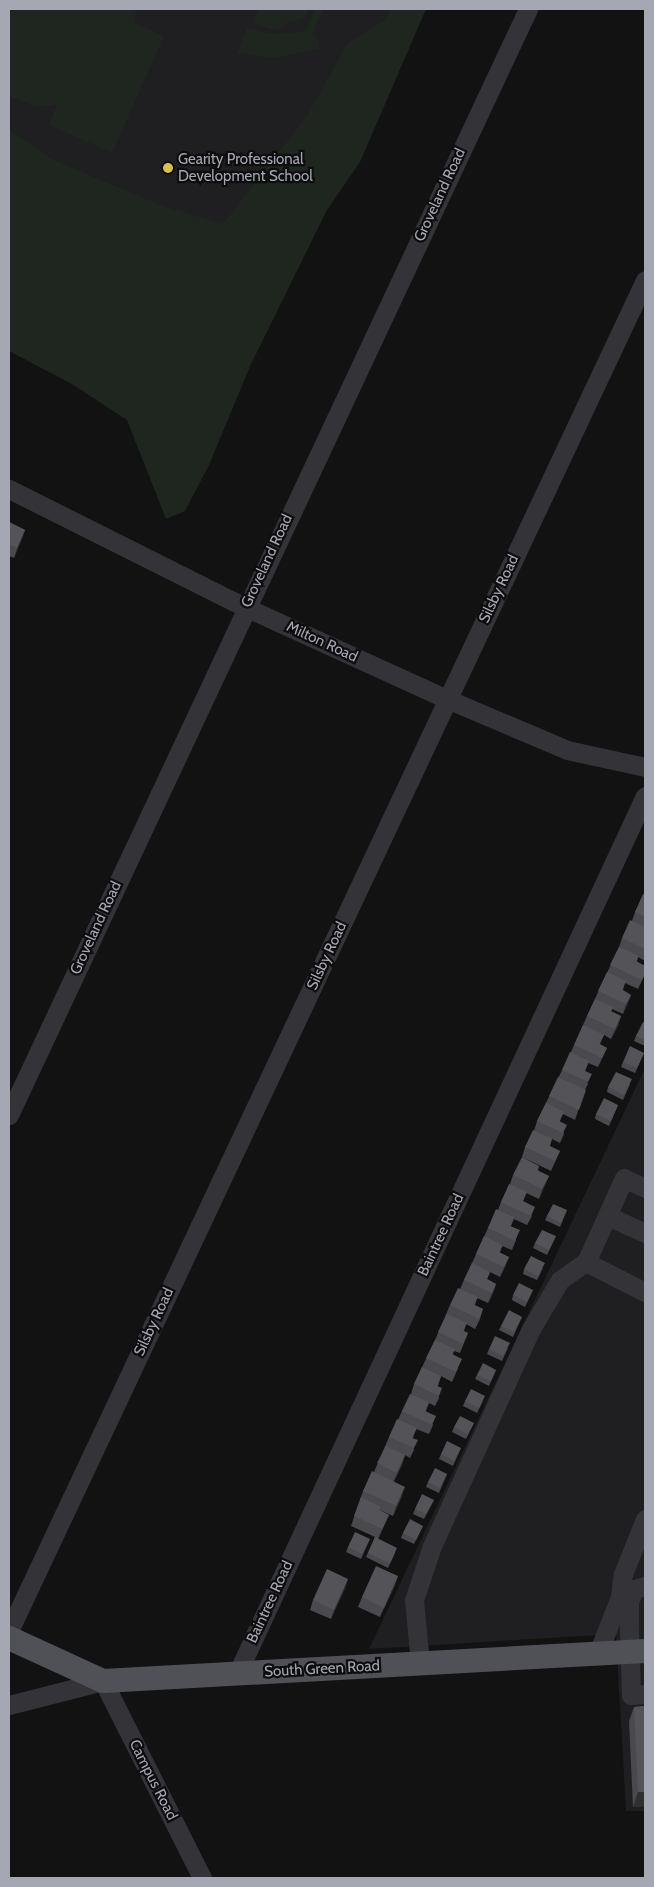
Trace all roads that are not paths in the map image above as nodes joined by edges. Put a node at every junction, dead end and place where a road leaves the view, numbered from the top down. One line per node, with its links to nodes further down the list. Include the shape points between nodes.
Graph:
1 (528, 9): 4 (street, Groveland Road)
2 (643, 290): 5 (street, Silsby Road)
3 (9, 490): 4 (street, Milton Road)
4 (245, 607): 5 (street, Milton Road); 8 (street, Groveland Road)
5 (447, 699): 6 (street, Milton Road, via 567,750); 16 (street, Silsby Road)
6 (645, 767)
7 (645, 796): 21 (street, Baintree Road)
8 (9, 1115)
9 (645, 1188): 10 (street, via 624,1178)
10 (608, 1216): 11 (street); 12 (street)
11 (645, 1233)
12 (586, 1262): 13 (street); 20 (street, via 560,1280 531,1329 432,1546 414,1600)
13 (645, 1292)
14 (645, 1518): 19 (street)
15 (645, 1586): 18 (street, via 634,1589 629,1602)
16 (9, 1631)
17 (9, 1638): 22 (main road, South Green Road)
18 (637, 1652): 19 (main road, South Green Road); 23 (street, via 631,1695)
19 (598, 1653): 20 (main road, South Green Road)
20 (420, 1663): 21 (main road, South Green Road)
21 (237, 1674): 22 (main road, South Green Road)
22 (104, 1681): 24 (street); 25 (street, Campus Road)
23 (645, 1694)
24 (9, 1705)
25 (202, 1878)

